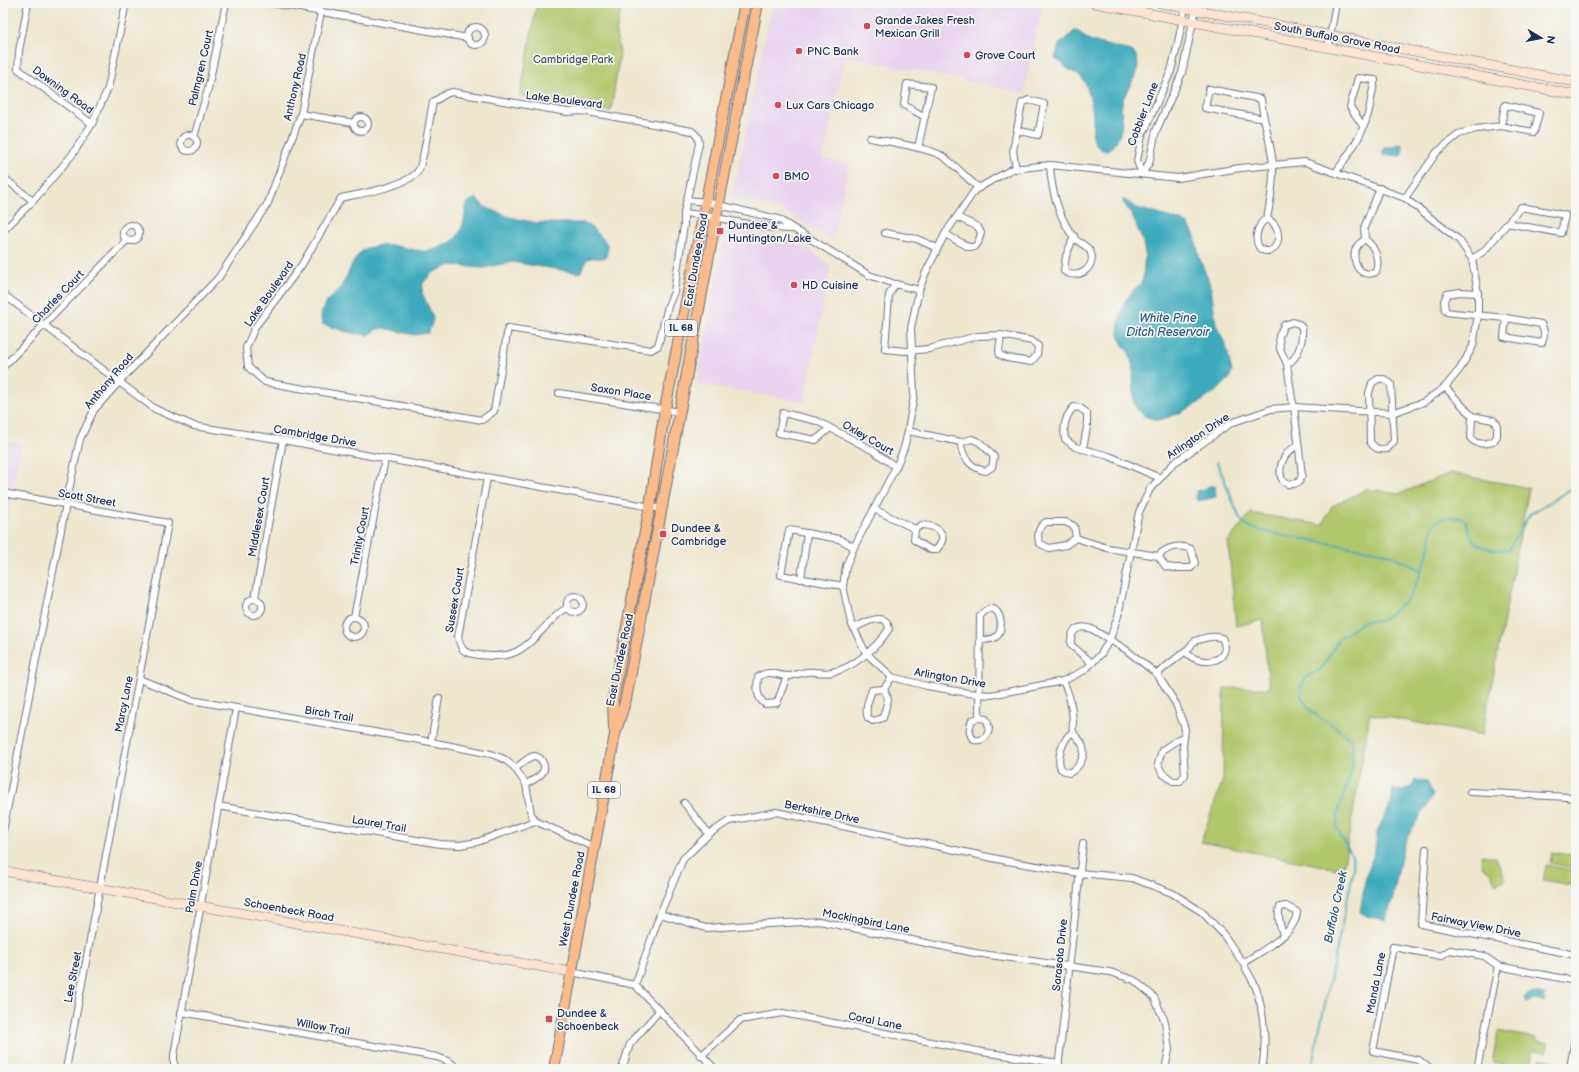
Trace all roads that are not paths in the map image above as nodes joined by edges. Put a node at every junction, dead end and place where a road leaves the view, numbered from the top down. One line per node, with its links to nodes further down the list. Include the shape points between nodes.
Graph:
1 (28, 3): 22 (street, Downing Road, via 18,70)
2 (126, 3): 22 (street, via 108,88)
3 (226, 3): 26 (street, Palmgren Court, via 208,89)
4 (272, 3): 10 (street)
5 (745, 3): 40 (main road, East Dundee Road / IL 68)
6 (758, 3): 41 (main road, East Dundee Road / IL 68)
7 (1094, 3): 11 (main road, South Buffalo Grove Road)
8 (1160, 3): 11 (main road, South Buffalo Grove Road)
9 (1336, 3): 13 (street)
10 (320, 12): 14 (street); 18 (street, Anthony Road)
11 (1184, 12): 12 (main road, South Buffalo Grove Road); 12 (main road, South Buffalo Grove Road); 33 (street, Cobbler Lane, via 1171,71 1142,136 1137,161)
12 (1195, 13): 13 (main road, South Buffalo Grove Road); 15 (main road, South Buffalo Grove Road); 33 (street, Cobbler Lane, via 1182,73 1156,131 1149,163)
13 (1330, 35): 15 (street); 16 (main road, South Buffalo Grove Road)
14 (468, 38)
15 (1328, 48): 17 (main road, South Buffalo Grove Road)
16 (1576, 82)
17 (1576, 95)
18 (301, 114): 21 (street); 68 (street, Anthony Road, via 268,203 219,277)
19 (925, 117): 19 (street, via 931,87 907,84 904,105); 28 (street)
20 (1264, 119): 20 (street, via 1261,99 1209,89 1205,108); 30 (street)
21 (354, 123)
22 (92, 124): 38 (street, via 72,155)
23 (1363, 126): 23 (street, via 1375,80 1358,78 1350,107); 32 (street, via 1355,145)
24 (1501, 126): 24 (street, via 1534,132 1539,113 1505,106); 37 (street, via 1459,134 1438,152)
25 (1016, 130): 25 (street, via 1038,135 1044,104 1029,100 1022,103); 31 (street, via 1012,151)
26 (194, 137)
27 (870, 138): 28 (street)
28 (918, 148): 35 (street, via 940,155)
29 (1050, 165): 31 (street, Arlington Drive); 33 (street, Arlington Drive); 52 (street, via 1051,184 1066,226)
30 (1273, 165): 32 (street, Arlington Drive, via 1305,162); 33 (street, Arlington Drive, via 1178,178); 46 (street)
31 (1016, 169): 35 (street, Arlington Drive)
32 (1336, 172): 36 (street, Arlington Drive)
33 (1142, 174)
34 (3, 177): 38 (street)
35 (979, 188): 44 (street, Arlington Drive)
36 (1380, 188): 37 (street, Arlington Drive); 53 (street, via 1364,228)
37 (1405, 198): 56 (street, Arlington Drive, via 1459,240)
38 (34, 200): 49 (street)
39 (687, 200): 40 (street); 42 (street, Lake Boulevard); 42 (street, Lake Boulevard, via 699,144 698,137 692,131 582,111 566,112 452,92 446,94 433,102 419,171 410,179 340,198 301,266 255,327 246,348 248,367 265,382 482,420 494,411 508,328 651,350 658,346 674,292)
40 (706, 202): 41 (street); 43 (main road, East Dundee Road / IL 68)
41 (718, 205): 45 (main road, East Dundee Road / IL 68); 48 (street, via 778,219)
42 (684, 213): 43 (street)
43 (704, 215): 45 (street); 72 (main road, East Dundee Road / IL 68)
44 (957, 217): 51 (street, Arlington Drive); 51 (street, via 978,226 981,233 978,243 974,247 969,247)
45 (716, 218): 48 (street, via 776,229); 73 (main road, East Dundee Road / IL 68)
46 (1267, 219): 46 (street, via 1261,223 1257,235 1257,242 1265,251 1275,247 1278,242 1277,226)
47 (1507, 223): 47 (street, via 1562,233 1565,215 1521,207); 56 (street, via 1484,251)
48 (793, 229): 57 (street, via 869,275)
49 (3, 231)
50 (885, 233): 55 (street, via 917,240)
51 (945, 234): 55 (street, Arlington Drive)
52 (1074, 236): 52 (street, via 1066,256 1064,271 1069,275 1078,275 1088,267 1092,258 1086,246)
53 (1365, 239): 53 (street, via 1358,244 1355,258 1360,271 1369,274 1376,272 1378,262 1372,245)
54 (127, 240): 63 (street, Charles Court)
55 (937, 248): 58 (street, Arlington Drive)
56 (1472, 259): 59 (street, Arlington Drive)
57 (895, 284): 58 (street); 65 (street, via 889,295 885,348)
58 (919, 290): 65 (street, Arlington Drive, via 912,328)
59 (1478, 293): 61 (street, Arlington Drive); 61 (street, via 1447,294 1444,305 1447,312)
60 (3, 294): 63 (street, Cambridge Drive)
61 (1478, 314): 62 (street); 69 (street, Arlington Drive, via 1473,346)
62 (1506, 318): 62 (street, via 1504,337 1542,343 1545,330 1541,324)
63 (45, 325): 67 (street, Charles Court); 68 (street, Cambridge Drive)
64 (1001, 335): 64 (street, via 1000,355 1031,362 1037,356 1038,346 1032,341); 65 (street, via 977,336 929,349)
65 (912, 350): 78 (street, Arlington Drive, via 914,395)
66 (1287, 364): 66 (street, via 1296,356 1301,344 1302,328 1293,322 1284,325 1279,336 1280,349); 71 (street)
67 (3, 367)
68 (119, 382): 79 (street, Cambridge Drive, via 155,409 194,426); 88 (street, Anthony Road, via 94,410 80,439)
69 (1445, 388): 75 (street, Arlington Drive, via 1424,402); 76 (street)
70 (559, 393): 72 (street, Saxon Place)
71 (1294, 406): 74 (street, Arlington Drive); 81 (street); 86 (street, Arlington Drive, via 1271,409 1231,423 1174,463)
72 (665, 409): 73 (street, Saxon Place); 89 (main road, East Dundee Road / IL 68)
73 (680, 412): 90 (main road, East Dundee Road / IL 68)
74 (1370, 412): 75 (street, Arlington Drive); 75 (street, via 1370,387 1378,379 1384,379 1391,384); 75 (street, via 1370,442 1373,447 1380,450 1387,449 1394,441)
75 (1392, 413)
76 (1472, 416): 76 (street, via 1471,439 1475,443 1493,442 1498,436 1497,424 1493,420)
77 (830, 428): 77 (street, Oxley Court, via 817,421 783,413 779,433 816,440); 84 (street, Oxley Court, via 872,450)
78 (908, 431): 80 (street); 84 (street, Arlington Drive)
79 (283, 440): 83 (street, Cambridge Drive); 101 (street, Middlesex Court)
80 (961, 442): 80 (street, via 966,459 972,465 977,469 986,470 992,467 994,457 979,442 972,439)
81 (1298, 444): 81 (street, via 1283,459 1280,474 1283,482 1288,485 1299,482 1302,475)
82 (1083, 449): 82 (street, via 1087,426 1086,413 1074,407 1068,414 1065,439 1075,447); 86 (street, via 1109,456)
83 (385, 459): 85 (street, Cambridge Drive); 103 (street, Trinity Court)
84 (896, 467): 91 (street, Arlington Drive)
85 (487, 478): 89 (street, Cambridge Drive); 102 (street, Sussex Court, via 458,637 460,646 464,652 495,657 511,655 532,641)
86 (1160, 478): 97 (street, Arlington Drive, via 1150,489 1139,512)
87 (3, 493): 88 (street, Scott Street)
88 (66, 504): 92 (street, Scott Street); 131 (street, Anthony Road)
89 (650, 506): 90 (street, Cambridge Drive); 121 (main road, East Dundee Road / IL 68, via 613,699)
90 (662, 509): 121 (main road, East Dundee Road / IL 68, via 626,699)
91 (874, 509): 93 (street); 96 (street, Arlington Drive)
92 (168, 523): 113 (street, Marcy Lane)
93 (915, 529): 93 (street, via 914,540 923,546 936,550 942,544 943,537 938,529 922,525)
94 (808, 533): 96 (street, via 839,539); 99 (street); 99 (street, via 789,530 781,576)
95 (1076, 538): 95 (street, via 1074,526 1065,522 1046,522 1037,534 1039,543 1049,548 1066,545); 97 (street, via 1107,548)
96 (854, 547): 100 (street, Arlington Drive, via 846,566)
97 (1132, 551): 98 (street); 105 (street, Arlington Drive, via 1118,616)
98 (1158, 556): 98 (street, via 1166,567 1191,568 1195,563 1191,549 1184,546 1164,550)
99 (801, 579): 100 (street)
100 (843, 586): 104 (street, Arlington Drive)
101 (255, 598)
102 (567, 608)
103 (354, 617)
104 (854, 628): 108 (street, Arlington Drive); 108 (street, via 877,618 889,623 883,640)
105 (1110, 639): 109 (street, Arlington Drive); 109 (street, via 1087,628 1073,631 1070,636 1071,645); 110 (street)
106 (980, 640): 106 (street, via 992,639 1000,632 1001,622 994,609 989,608 980,616); 116 (street)
107 (1185, 651): 107 (street, via 1190,657 1204,662 1220,657 1226,650 1226,644 1217,636 1208,637 1193,642); 110 (street)
108 (866, 653): 111 (street, via 847,668 831,673 808,672); 112 (street, Arlington Drive)
109 (1092, 663): 114 (street, Arlington Drive, via 1085,670)
110 (1157, 674): 122 (street, via 1176,704 1185,729)
111 (787, 676): 111 (street, via 764,672 758,677 756,688 759,699 765,704 777,703)
112 (892, 677): 115 (street); 116 (street, Arlington Drive)
113 (139, 679): 118 (street, Birch Trail, via 190,700); 138 (street, Marcy Lane)
114 (1063, 681): 116 (street, Arlington Drive); 120 (street, via 1073,719)
115 (884, 689): 115 (street, via 872,690 869,698 866,712 868,718 873,721 882,718 888,700)
116 (979, 695): 119 (street)
117 (439, 698): 123 (street)
118 (236, 708): 123 (street, Birch Trail); 129 (street, Palm Drive)
119 (979, 718)
120 (1073, 732): 120 (street, via 1065,742 1058,764 1069,773 1076,770 1084,752 1082,743)
121 (614, 734): 134 (main road, West Dundee Road / IL 68)
122 (1184, 736): 122 (street, via 1162,750 1158,764 1162,773 1173,781 1180,781 1185,775)
123 (431, 742): 124 (street, Birch Trail, via 491,754 504,759)
124 (515, 769): 125 (street, Birch Trail); 125 (street, via 536,756 544,763 540,776)
125 (526, 784): 130 (street, Birch Trail, via 531,814)
126 (1470, 792): 127 (street)
127 (1576, 799)
128 (684, 803): 132 (street)
129 (218, 806): 130 (street, Laurel Trail, via 440,844 460,845 477,842); 139 (street, Palm Drive)
130 (535, 821): 134 (street)
131 (3, 831)
132 (708, 834): 137 (street, Berkshire Drive, via 729,821 776,812 999,860); 140 (street, Berkshire Drive, via 683,859)
133 (1083, 843): 137 (street, Sarasota Drive)
134 (594, 847): 146 (main road, West Dundee Road / IL 68)
135 (1426, 849): 142 (street, Fairway View Drive, via 1421,924)
136 (3, 871): 138 (main road, Schoenbeck Road)
137 (1079, 872): 143 (street, Berkshire Drive, via 1132,878 1172,893 1202,912 1223,934); 145 (street, Sarasota Drive)
138 (100, 888): 139 (main road, Schoenbeck Road); 154 (street, Lee Street)
139 (200, 906): 146 (main road, Schoenbeck Road); 150 (street, Palm Drive)
140 (660, 914): 145 (street, Mockingbird Lane, via 706,928 819,921 975,953); 148 (street, Berkshire Drive)
141 (1283, 935): 143 (street)
142 (1576, 955)
143 (1243, 962): 161 (street, Berkshire Drive, via 1257,991 1262,1020)
144 (1498, 966): 147 (street, Manda Lane); 162 (street, Manda Lane, via 1484,956 1450,950 1441,956 1393,947 1373,1051 1419,1060 1429,1068); 163 (street)
145 (1069, 967): 153 (street, Sarasota Drive); 160 (street, Mockingbird Lane, via 1110,972 1134,980 1154,998 1165,1022 1169,1050)
146 (571, 972): 148 (street); 157 (main road, West Dundee Road / IL 68)
147 (1576, 981)
148 (635, 985): 149 (street)
149 (660, 1010): 152 (street); 158 (street, via 630,1044)
150 (181, 1012): 155 (street, Palm Drive); 156 (street, Willow Trail, via 437,1057 450,1062)
151 (1576, 1032): 164 (street)
152 (701, 1056): 153 (street, Coral Lane, via 740,1020 783,1013); 159 (street)
153 (1059, 1066)
154 (66, 1069)
155 (174, 1069)
156 (458, 1069)
157 (554, 1069)
158 (622, 1069)
159 (715, 1069)
160 (1165, 1069)
161 (1262, 1069)
162 (1435, 1069)
163 (1477, 1069)
164 (1570, 1069)

